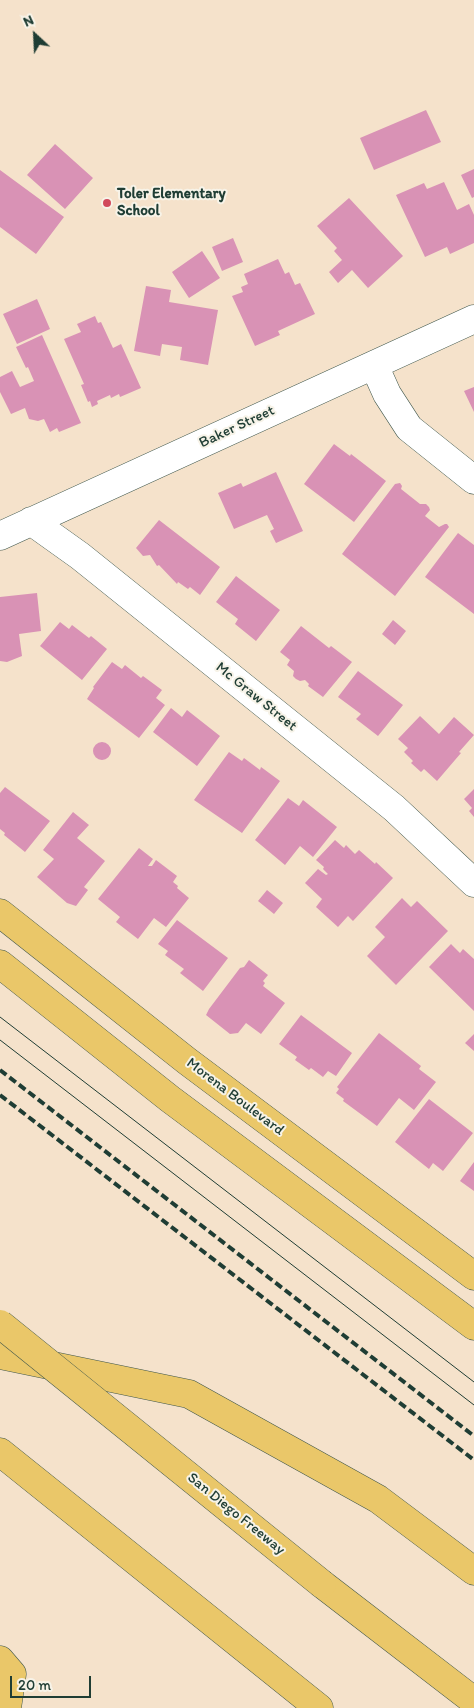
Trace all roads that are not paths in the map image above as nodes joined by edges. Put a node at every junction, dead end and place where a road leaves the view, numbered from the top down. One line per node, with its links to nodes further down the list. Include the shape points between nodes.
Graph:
1 (474, 319): 2 (street, Baker Street)
2 (374, 365): 3 (street, via 387,394 410,428); 4 (street, Baker Street)
3 (474, 480)
4 (31, 521): 5 (street, Baker Street); 6 (street, Mc Graw Street, via 80,556 394,808)
5 (0, 536)
6 (474, 883)
7 (0, 913): 9 (main road, Morena Boulevard, via 187,1061)
8 (0, 964): 11 (main road, via 170,1099)
9 (474, 1276)
10 (0, 1324): 16 (main road, San Diego Freeway, bridge, via 322,1584)
11 (474, 1326)
12 (0, 1355): 14 (main road, via 189,1394 378,1499)
13 (0, 1452): 18 (main road)
14 (474, 1571)
15 (0, 1660): 17 (main road, via 12,1674)
16 (474, 1701)
17 (7, 1708)
18 (319, 1708)

